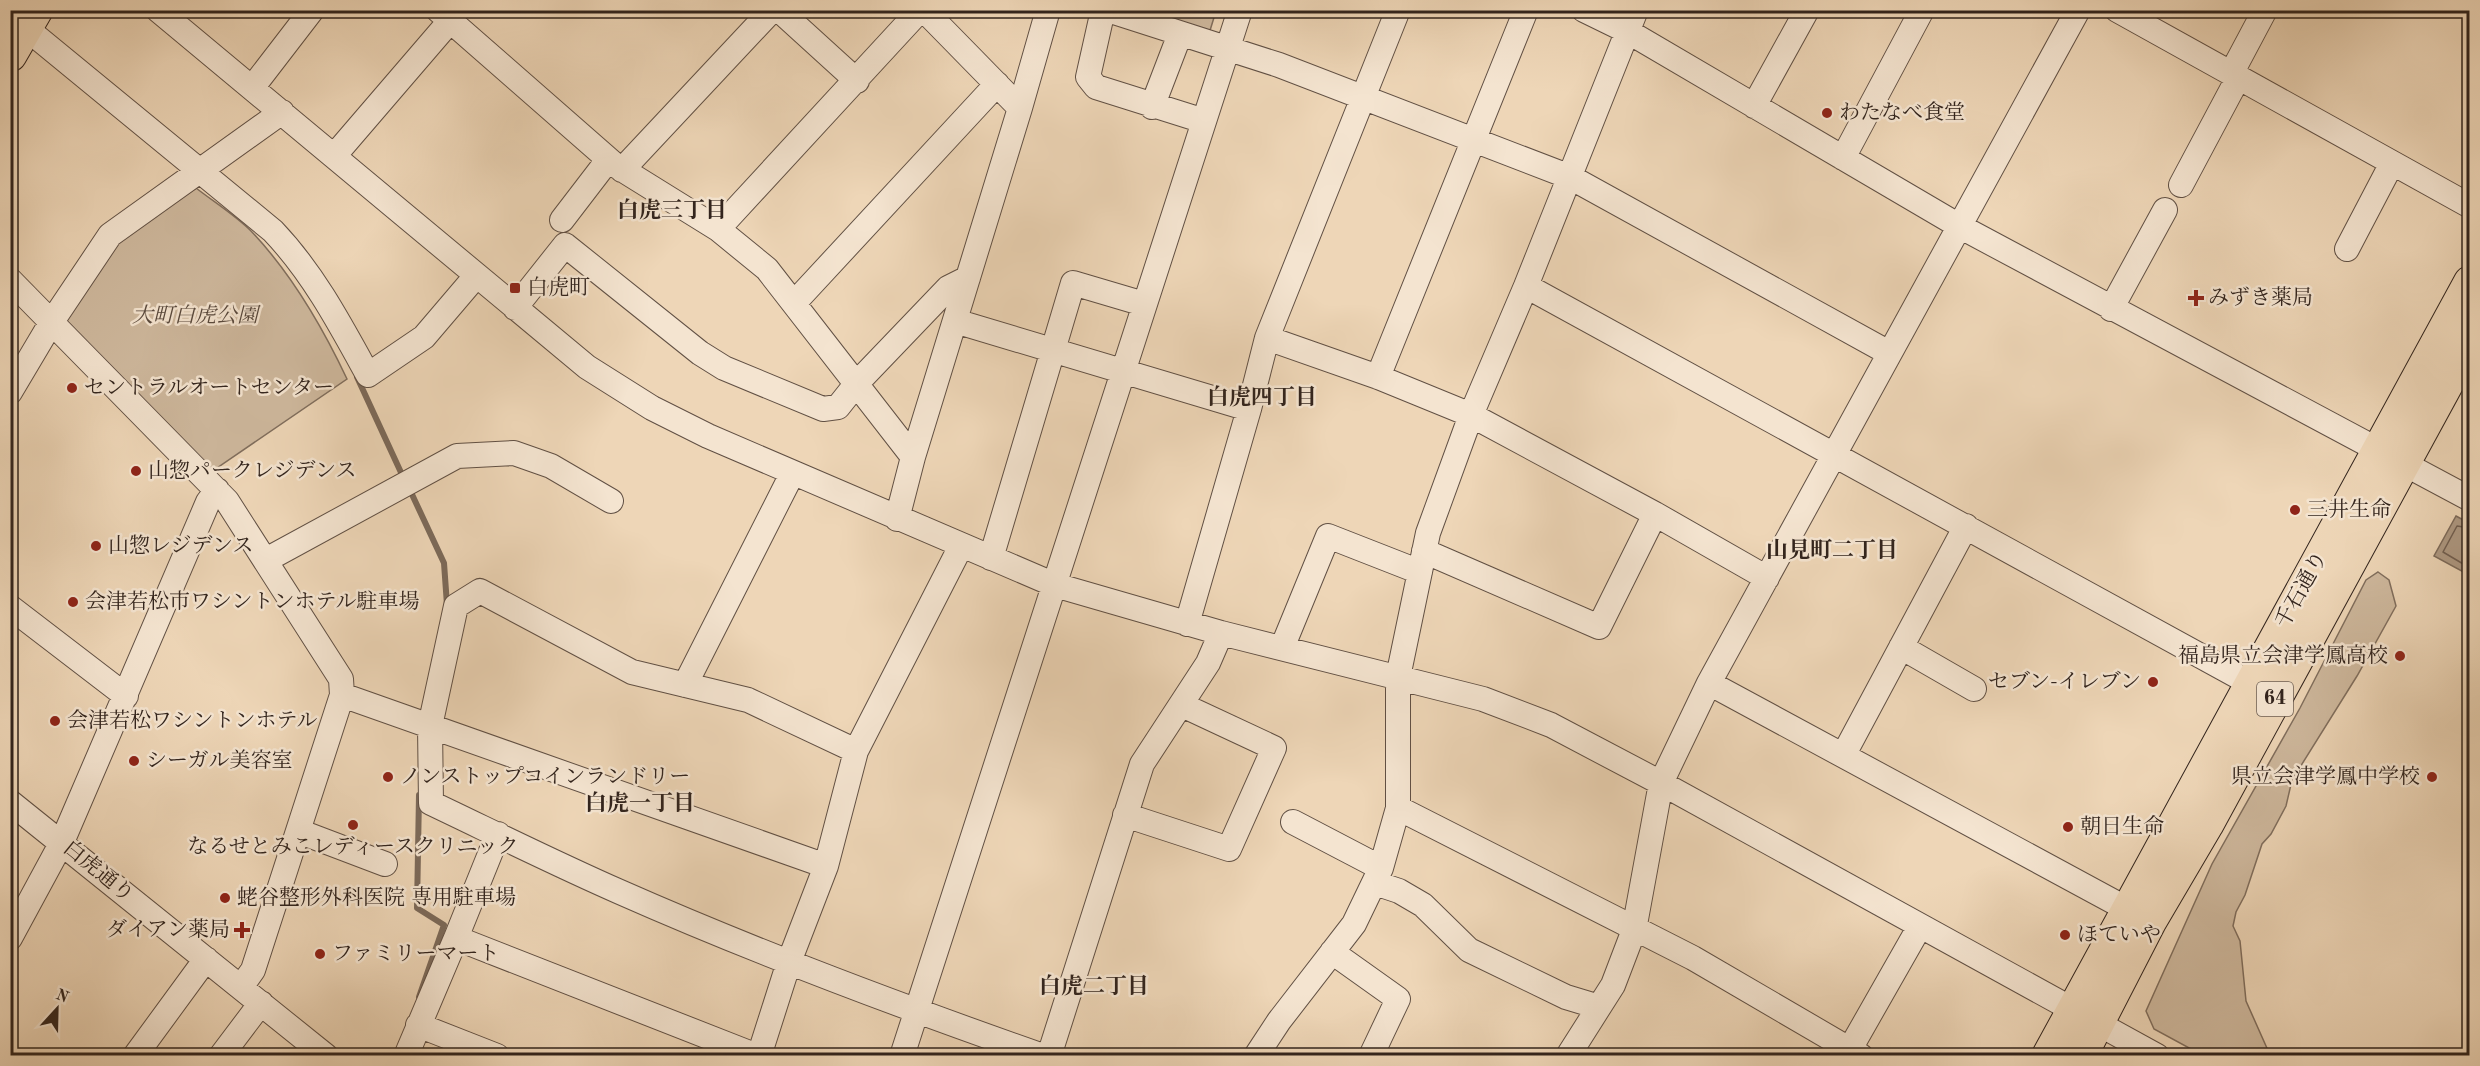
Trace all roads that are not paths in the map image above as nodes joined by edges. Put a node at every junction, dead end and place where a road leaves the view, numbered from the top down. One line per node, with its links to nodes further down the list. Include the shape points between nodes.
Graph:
1 (158, 10): 26 (street)
2 (312, 10): 26 (street)
3 (772, 10): 37 (street)
4 (779, 10): 24 (street)
5 (922, 10): 24 (street); 25 (street)
6 (1048, 10): 30 (street)
7 (1103, 10): 29 (street, via 1088,76 1107,93)
8 (1108, 10): 21 (street)
9 (1240, 10): 22 (street)
10 (1398, 10): 27 (street)
11 (1526, 10): 33 (street)
12 (1584, 10): 19 (street)
13 (1922, 10): 35 (street)
14 (2078, 10): 44 (street)
15 (2117, 10): 23 (street)
16 (2265, 10): 23 (street)
17 (1799, 13): 28 (street)
18 (444, 16): 34 (street); 37 (street)
19 (1631, 21): 28 (street); 39 (street)
20 (21, 27): 38 (street)
21 (1180, 34): 22 (street); 29 (street)
22 (1228, 49): 27 (street); 32 (street)
23 (2234, 76): 36 (street); 40 (street)
24 (857, 81): 45 (street)
25 (997, 84): 30 (street); 52 (street)
26 (252, 88): 31 (street)
27 (1362, 96): 33 (street); 58 (street)
28 (1754, 106): 35 (street)
29 (1152, 107): 32 (street)
30 (1020, 108): 48 (street)
31 (282, 112): 34 (street); 38 (street)
32 (1204, 121): 53 (street)
33 (1473, 138): 39 (street); 63 (street)
34 (334, 156): 47 (street)
35 (1843, 158): 44 (street)
36 (2392, 163): 41 (street); 46 (street)
37 (615, 165): 43 (street); 45 (street)
38 (194, 174): 47 (street, via 258,217 291,249 326,300 368,375 424,337); 57 (street, via 110,235)
39 (1570, 177): 51 (street); 61 (street)
40 (2181, 184)
41 (2469, 206)
42 (2164, 210): 55 (street)
43 (562, 220)
44 (1961, 227): 55 (street); 61 (street)
45 (718, 229): 52 (street, via 767,269)
46 (2346, 249)
47 (476, 276): 54 (street)
48 (968, 278): 56 (street); 64 (street, via 948,288)
49 (10, 280): 57 (street)
50 (2469, 282): 70 (main road, 千石通り / 64)
51 (1526, 285): 67 (street); 68 (street)
52 (795, 303): 64 (street)
53 (1144, 304): 60 (street, via 1073,283); 62 (street)
54 (515, 308): 64 (street, via 565,244 700,353 753,382 823,409 838,407); 71 (street, via 587,367 652,408)
55 (2111, 309): 70 (street)
56 (955, 321): 60 (street); 69 (street)
57 (51, 323): 65 (street); 72 (street)
58 (1267, 338): 63 (street); 66 (street)
59 (2469, 342): 70 (main road, 千石通り / 64)
60 (1052, 350): 62 (street); 79 (street)
61 (1889, 353): 68 (street)
62 (1123, 370): 66 (street); 83 (street)
63 (1378, 377): 67 (street)
64 (856, 383): 69 (street)
65 (10, 392)
66 (1249, 409): 85 (street)
67 (1471, 415): 75 (street); 81 (street, via 1439,498)
68 (1833, 456): 77 (street); 82 (street)
69 (913, 457): 76 (street)
70 (2391, 458): 73 (street); 91 (main road, 千石通り / 64); 123 (main road, 千石通り / 64, via 2213,814 2150,922)
71 (792, 474): 76 (street); 92 (street)
72 (217, 490): 80 (street); 95 (street, via 208,502)
73 (2467, 491)
74 (611, 501): 80 (street, via 551,466 514,453 457,456)
75 (1654, 514): 81 (street, via 1599,627); 82 (street)
76 (897, 519): 78 (street)
77 (1966, 526): 87 (street); 91 (street)
78 (961, 546): 79 (street); 98 (street)
79 (991, 558): 83 (street)
80 (266, 560): 94 (street, via 341,679)
81 (1422, 561): 88 (street, via 1328,536); 89 (street)
82 (1767, 578): 90 (street)
83 (1055, 585): 85 (street); 122 (street)
84 (10, 607): 95 (street)
85 (1187, 624): 86 (street)
86 (1221, 633): 88 (street); 96 (street, via 1216,650)
87 (1900, 647): 93 (street); 99 (street)
88 (1282, 648): 89 (street)
89 (1398, 676): 100 (street, via 1483,699 1551,725); 102 (street)
90 (1710, 683): 99 (street); 100 (street)
91 (2250, 683): 111 (main road, 千石通り / 64)
92 (685, 685): 97 (street, via 632,672 480,591 456,606); 98 (street, via 748,700)
93 (1974, 689)
94 (342, 694): 97 (street); 105 (street)
95 (126, 696): 107 (street)
96 (1182, 705): 103 (street, via 1147,753); 103 (street, via 1274,748 1229,849)
97 (422, 723): 106 (street, via 431,803); 109 (street)
98 (856, 751): 109 (street)
99 (1844, 754): 111 (street)
100 (1661, 783): 112 (street); 113 (street)
101 (10, 802): 107 (street, 白虎通り)
102 (1398, 808): 110 (street); 113 (street)
103 (1125, 815): 134 (street)
104 (1293, 822): 110 (street)
105 (298, 831): 108 (street); 119 (street, via 253,970)
106 (498, 834): 115 (street); 118 (street, via 619,891)
107 (62, 842): 114 (street); 117 (street, 白虎通り)
108 (385, 864)
109 (826, 866): 118 (street)
110 (1378, 876): 116 (street, via 1354,924); 121 (street, via 1423,905 1469,950 1566,997)
111 (2127, 909): 123 (main road, 千石通り / 64)
112 (1920, 926): 123 (street); 125 (street)
113 (1634, 930): 121 (street, via 1613,986); 125 (street, via 1693,958)
114 (10, 938)
115 (456, 938): 124 (street); 131 (street)
116 (1332, 952): 135 (street); 136 (street, via 1398,999)
117 (206, 959): 119 (street, 白虎通り); 126 (street)
118 (789, 962): 122 (street); 131 (street)
119 (241, 987): 120 (street, 白虎通り)
120 (261, 1003): 127 (street); 128 (street, 白虎通り)
121 (1599, 1007): 137 (street)
122 (917, 1012): 132 (street); 133 (street)
123 (2085, 1016): 138 (main road, 千石通り / 64); 139 (main road, 千石通り / 64); 140 (street)
124 (418, 1025): 129 (street); 130 (street)
125 (1856, 1052)
126 (135, 1056)
127 (221, 1056)
128 (326, 1056)
129 (406, 1056)
130 (496, 1056)
131 (758, 1056)
132 (902, 1056)
133 (1042, 1056)
134 (1049, 1056)
135 (1256, 1056)
136 (1371, 1056)
137 (1568, 1056)
138 (2048, 1056)
139 (2081, 1056)
140 (2157, 1056)

